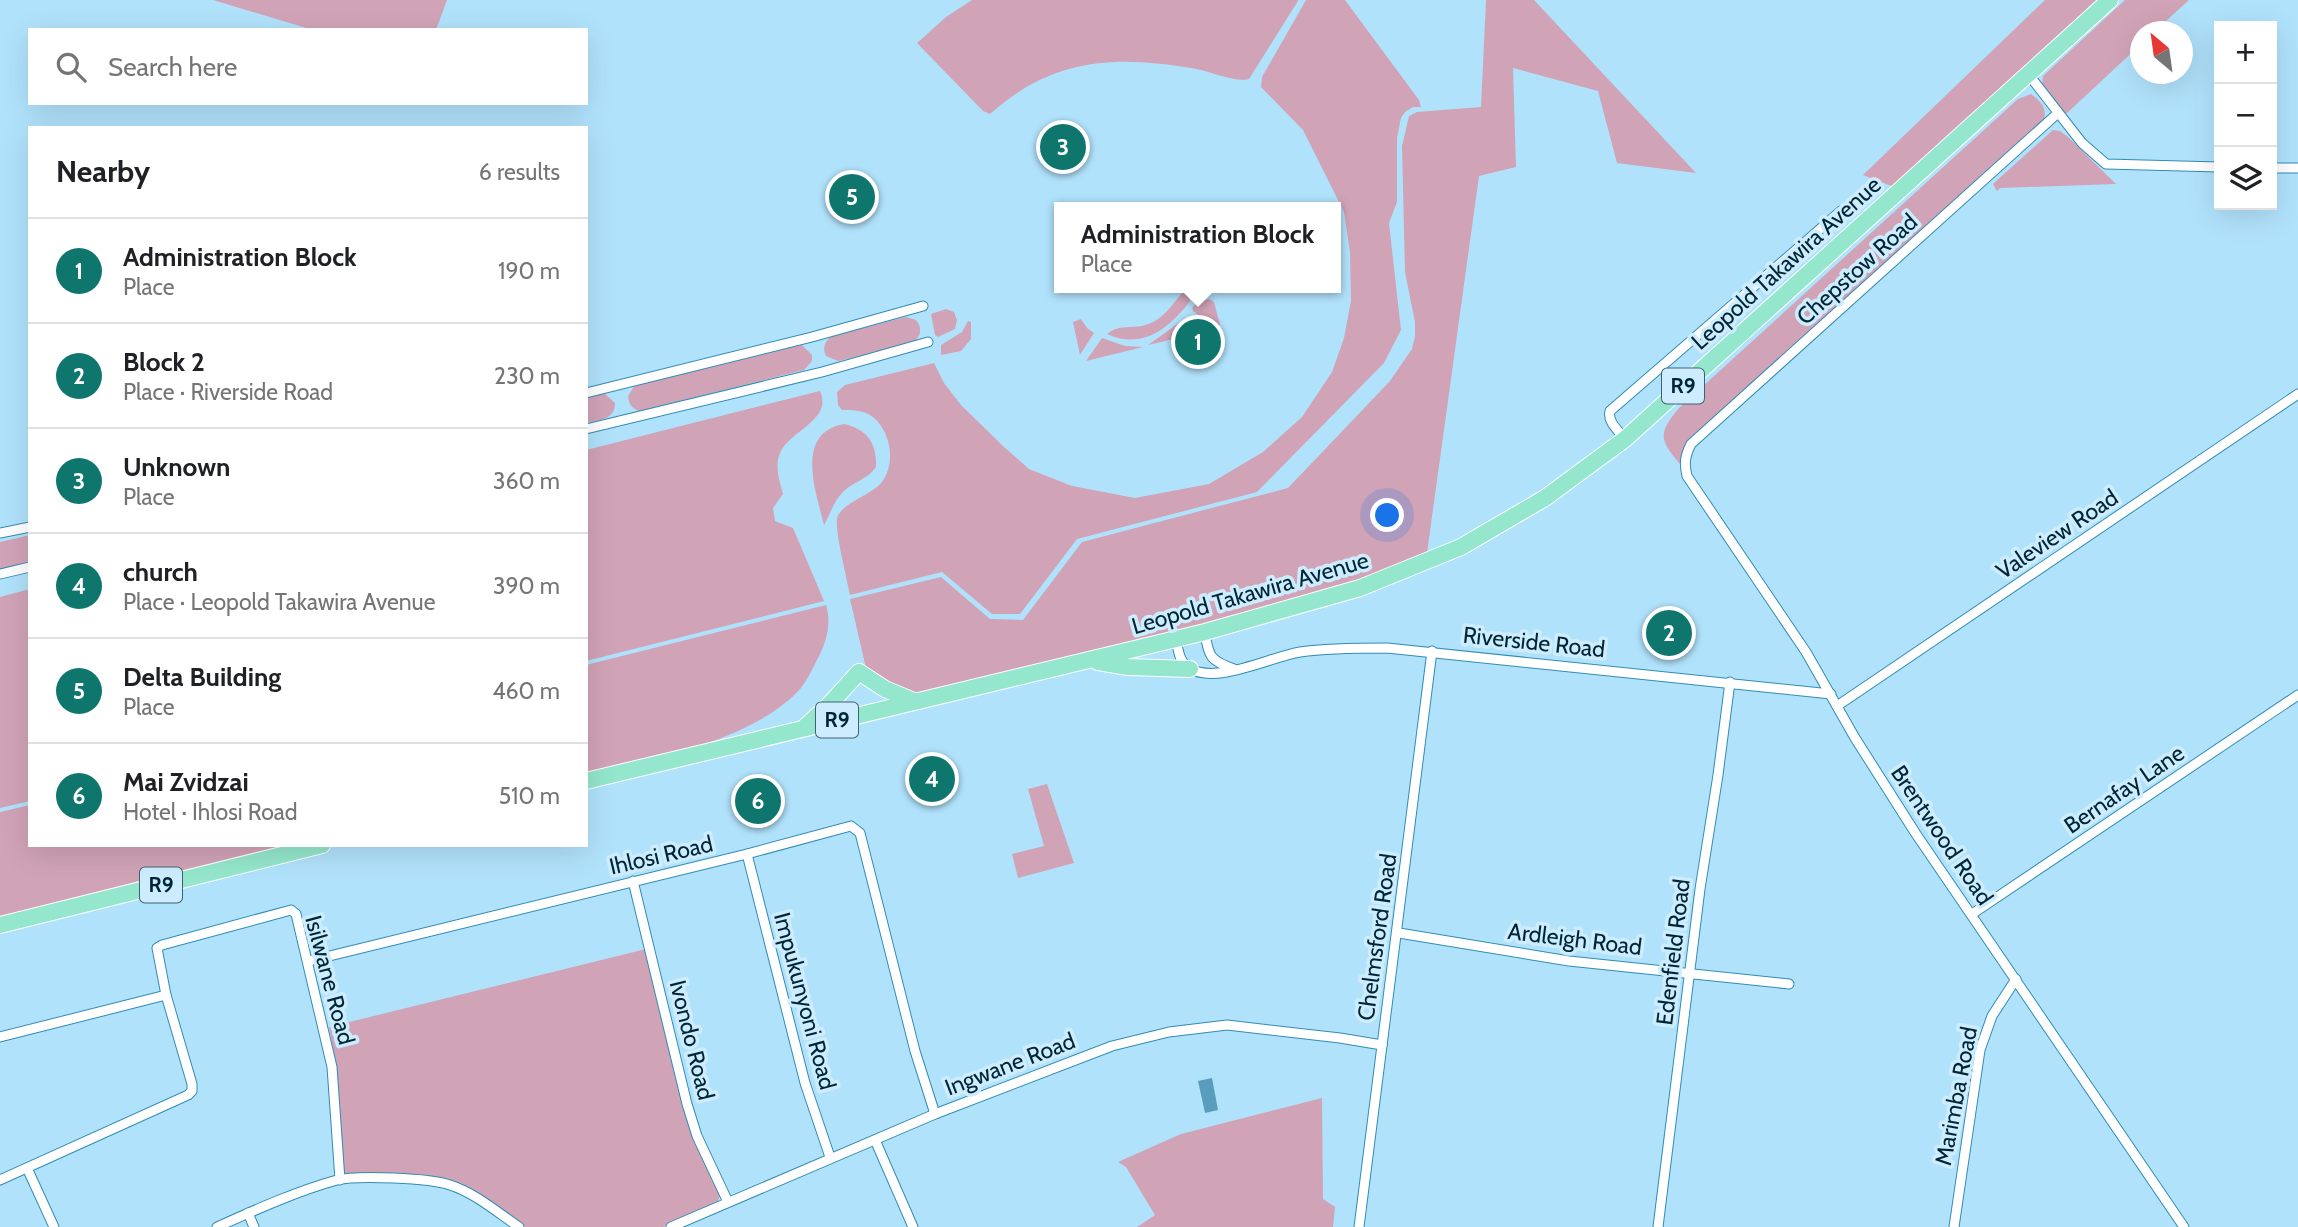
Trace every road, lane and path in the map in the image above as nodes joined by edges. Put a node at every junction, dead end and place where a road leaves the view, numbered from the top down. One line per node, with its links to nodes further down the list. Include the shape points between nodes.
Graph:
1 (2110, 0): 2 (highway, Leopold Takawira Avenue / R9)
2 (2029, 75): 3 (street); 13 (highway, Leopold Takawira Avenue / R9)
3 (2058, 113): 4 (street, via 2106,164); 14 (street, Chepstow Road, via 1691,444)
4 (2214, 167)
5 (2277, 167): 6 (street)
6 (2298, 168)
7 (1841, 211): 13 (street, via 1610,411 1611,422)
8 (923, 306): 10 (street)
9 (928, 342): 12 (street)
10 (588, 393)
11 (2298, 394): 29 (street, Valeview Road)
12 (588, 429)
13 (1625, 439): 19 (highway, Leopold Takawira Avenue / R9, via 1545,498 1461,547 1360,588)
14 (1685, 456): 26 (street, Brentwood Road, via 1687,476)
15 (28, 527): 16 (street)
16 (0, 533)
17 (28, 567): 18 (street)
18 (0, 574)
19 (1205, 632): 20 (highway, Leopold Takawira Avenue / R9); 24 (street, via 1211,657)
20 (1176, 639): 22 (highway, Leopold Takawira Avenue / R9); 23 (street, via 1180,656)
21 (1432, 651): 24 (street, Riverside Road, via 1317,650); 25 (street, Riverside Road); 37 (street, Chelmsford Road)
22 (1089, 661): 23 (highway); 28 (highway, Leopold Takawira Avenue / R9)
23 (1190, 669): 24 (street, Riverside Road, via 1212,673)
24 (1236, 670)
25 (1730, 682): 26 (street, Riverside Road); 39 (street, Edenfield Road)
26 (1831, 694): 29 (street, Brentwood Road)
27 (2298, 695): 35 (street, Bernafay Lane)
28 (914, 701): 30 (highway, Leopold Takawira Avenue / R9); 30 (highway, via 859,672)
29 (1837, 706): 35 (street, Brentwood Road)
30 (802, 729): 31 (highway, Leopold Takawira Avenue / R9)
31 (588, 782)
32 (314, 847): 36 (highway, R9)
33 (747, 854): 34 (street, Ihlosi Road); 45 (street, Ihlosi Road, via 851,826 860,832); 47 (street, Impukunyoni Road, via 805,1083)
34 (633, 881): 38 (street, Ihlosi Road); 51 (street, Ivondo Road, via 687,1104)
35 (1972, 914): 40 (street, Brentwood Road)
36 (0, 925)
37 (1399, 933): 39 (street, Ardleigh Road, via 1569,961); 44 (street, Chelmsford Road)
38 (309, 961): 42 (street, Isilwane Road, via 296,914 287,911 159,947); 50 (street, Isilwane Road, via 332,1066)
39 (1690, 972): 41 (street, Ardleigh Road); 60 (street, Edenfield Road)
40 (2016, 979): 61 (street, Marimba Road, via 1992,1016 1980,1050); 62 (street, Brentwood Road)
41 (1789, 984)
42 (166, 995): 43 (street); 48 (street, Isilwane Road, via 192,1091)
43 (0, 1037)
44 (1382, 1045): 45 (street, Ingwane Road, via 1242,1026 1168,1032 1083,1056); 59 (street, Chelmsford Road)
45 (935, 1114): 46 (street, Ingwane Road)
46 (875, 1140): 47 (street, Ingwane Road); 58 (street)
47 (830, 1157): 51 (street, Ingwane Road)
48 (27, 1168): 49 (street, Isilwane Road); 53 (street)
49 (0, 1180)
50 (340, 1180): 52 (street); 56 (street, via 443,1183 484,1202)
51 (728, 1202): 57 (street, Ingwane Road)
52 (248, 1213): 54 (street); 55 (street)
53 (54, 1227)
54 (217, 1227)
55 (254, 1227)
56 (519, 1227)
57 (671, 1227)
58 (913, 1227)
59 (1359, 1227)
60 (1658, 1227)
61 (1954, 1227)
62 (2184, 1227)

